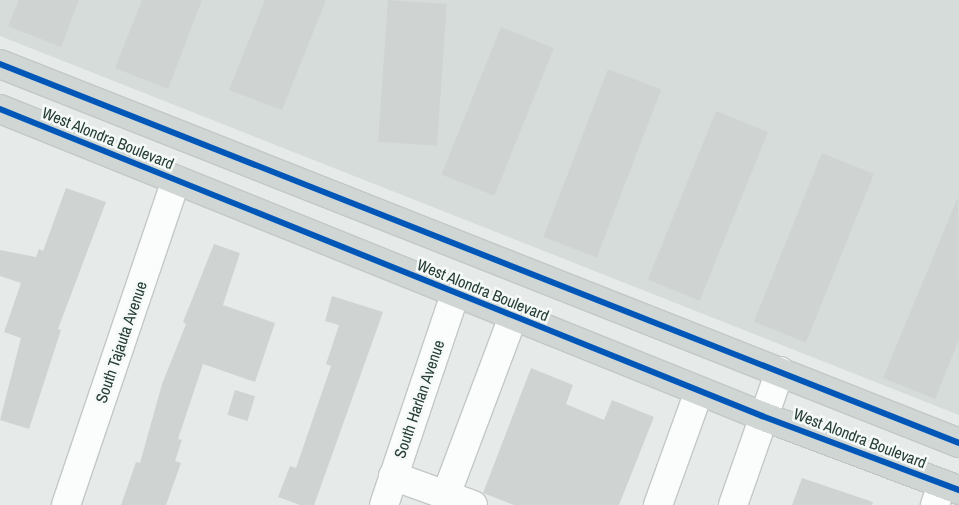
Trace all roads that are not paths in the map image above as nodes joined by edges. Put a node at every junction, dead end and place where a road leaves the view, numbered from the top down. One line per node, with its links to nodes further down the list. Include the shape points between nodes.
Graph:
1 (0, 64): 6 (main road, West Alondra Boulevard)
2 (0, 109): 3 (main road, West Alondra Boulevard)
3 (176, 180): 4 (main road, West Alondra Boulevard); 13 (street, South Tajauta Avenue)
4 (455, 294): 5 (main road, West Alondra Boulevard); 10 (street, South Harlan Avenue)
5 (513, 317): 7 (main road, West Alondra Boulevard); 12 (street)
6 (780, 371): 8 (street); 9 (main road, West Alondra Boulevard)
7 (699, 391): 8 (main road, West Alondra Boulevard); 16 (street)
8 (762, 416): 11 (main road, West Alondra Boulevard); 17 (street)
9 (959, 443)
10 (394, 476): 12 (street); 14 (street, South Harlan Avenue)
11 (945, 493)
12 (446, 495): 15 (street)
13 (66, 505)
14 (384, 505)
15 (473, 505)
16 (658, 505)
17 (733, 505)

